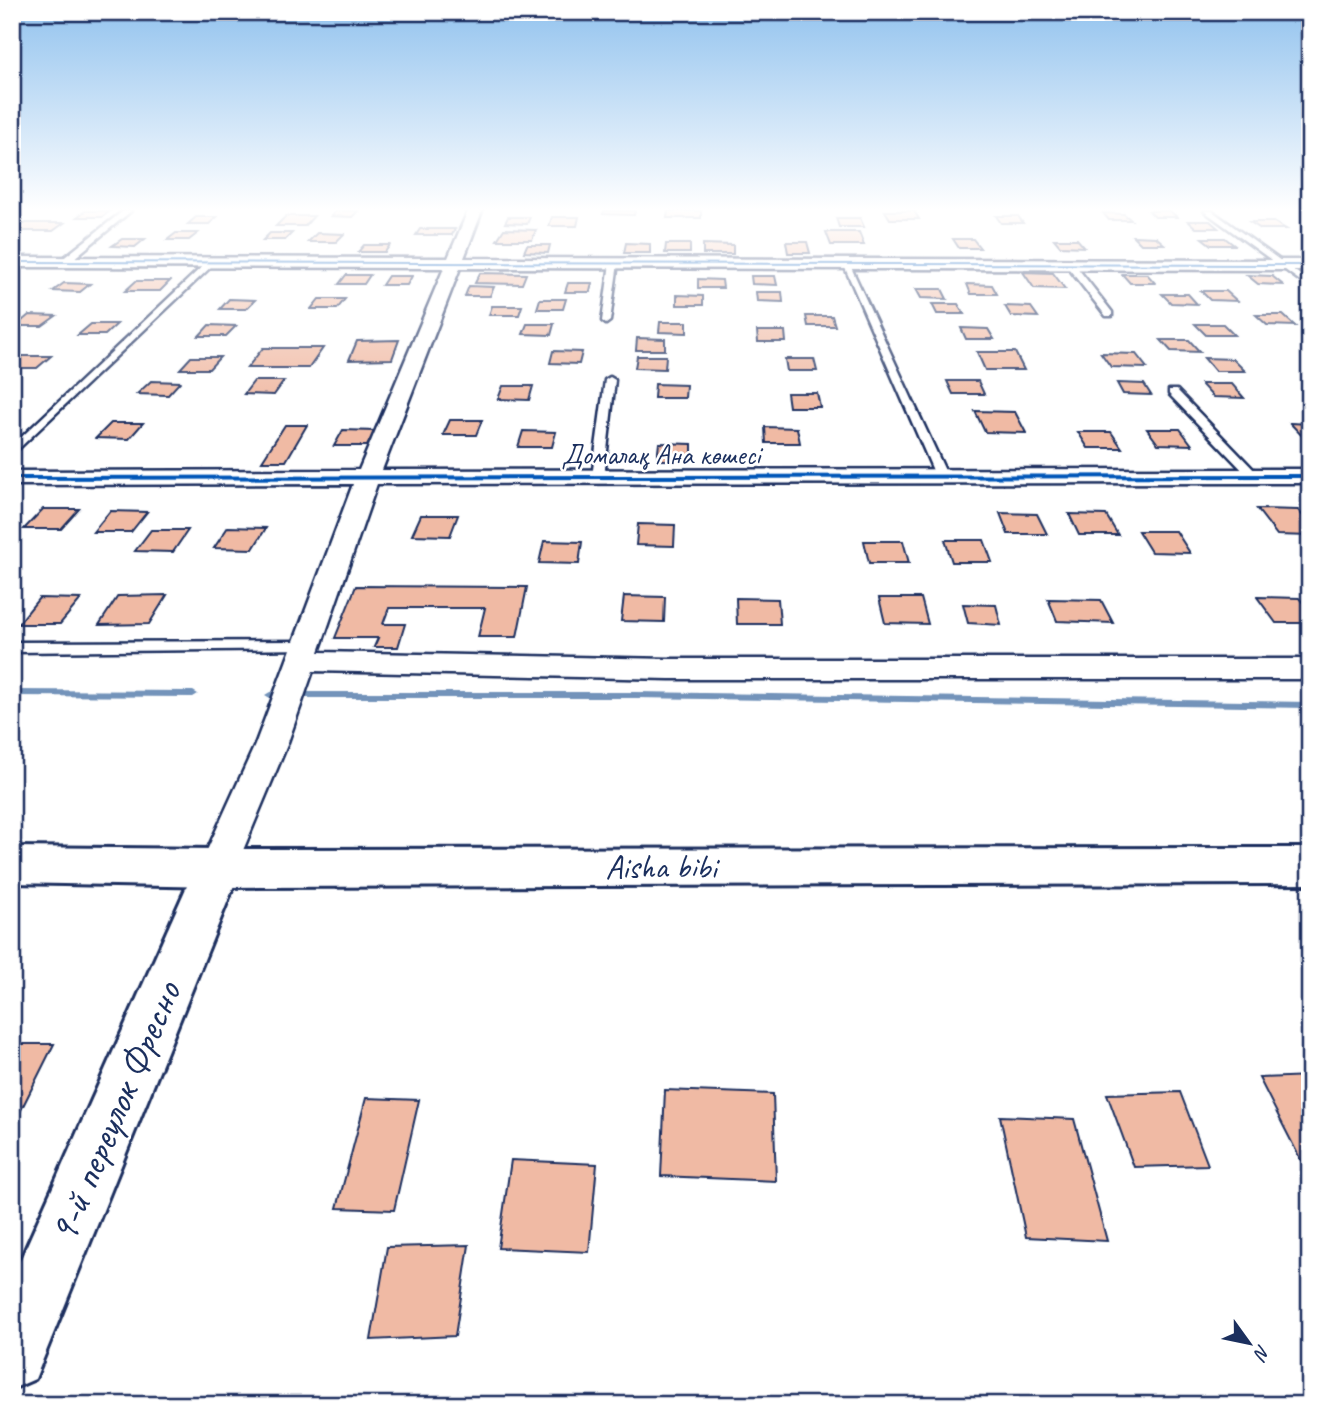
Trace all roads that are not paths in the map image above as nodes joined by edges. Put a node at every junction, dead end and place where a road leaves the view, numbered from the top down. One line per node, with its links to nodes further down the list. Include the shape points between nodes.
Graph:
1 (196, 277): 10 (lane)
2 (448, 277): 16 (street)
3 (612, 277): 7 (lane)
4 (851, 277): 11 (lane)
5 (1080, 277): 6 (lane)
6 (1110, 314)
7 (606, 321)
8 (610, 380): 14 (lane)
9 (1173, 392): 12 (lane)
10 (12, 452)
11 (941, 475): 12 (street, Домалақ Ана көшесі); 14 (street, Домалақ Ана көшесі)
12 (1254, 476): 13 (street, Домалақ Ана көшесі)
13 (1310, 476)
14 (598, 477): 16 (street, Домалақ Ана көшесі)
15 (12, 478): 16 (street, Домалақ Ана көшесі)
16 (367, 479): 18 (street)
17 (12, 647): 18 (lane)
18 (302, 661): 19 (street, via 669,669); 22 (street)
19 (1310, 669)
20 (12, 865): 22 (main road, Aisha bibi)
21 (1310, 866): 22 (main road, Aisha bibi)
22 (218, 868): 23 (main road, 9-й переулок Фресно)
23 (12, 1356)

